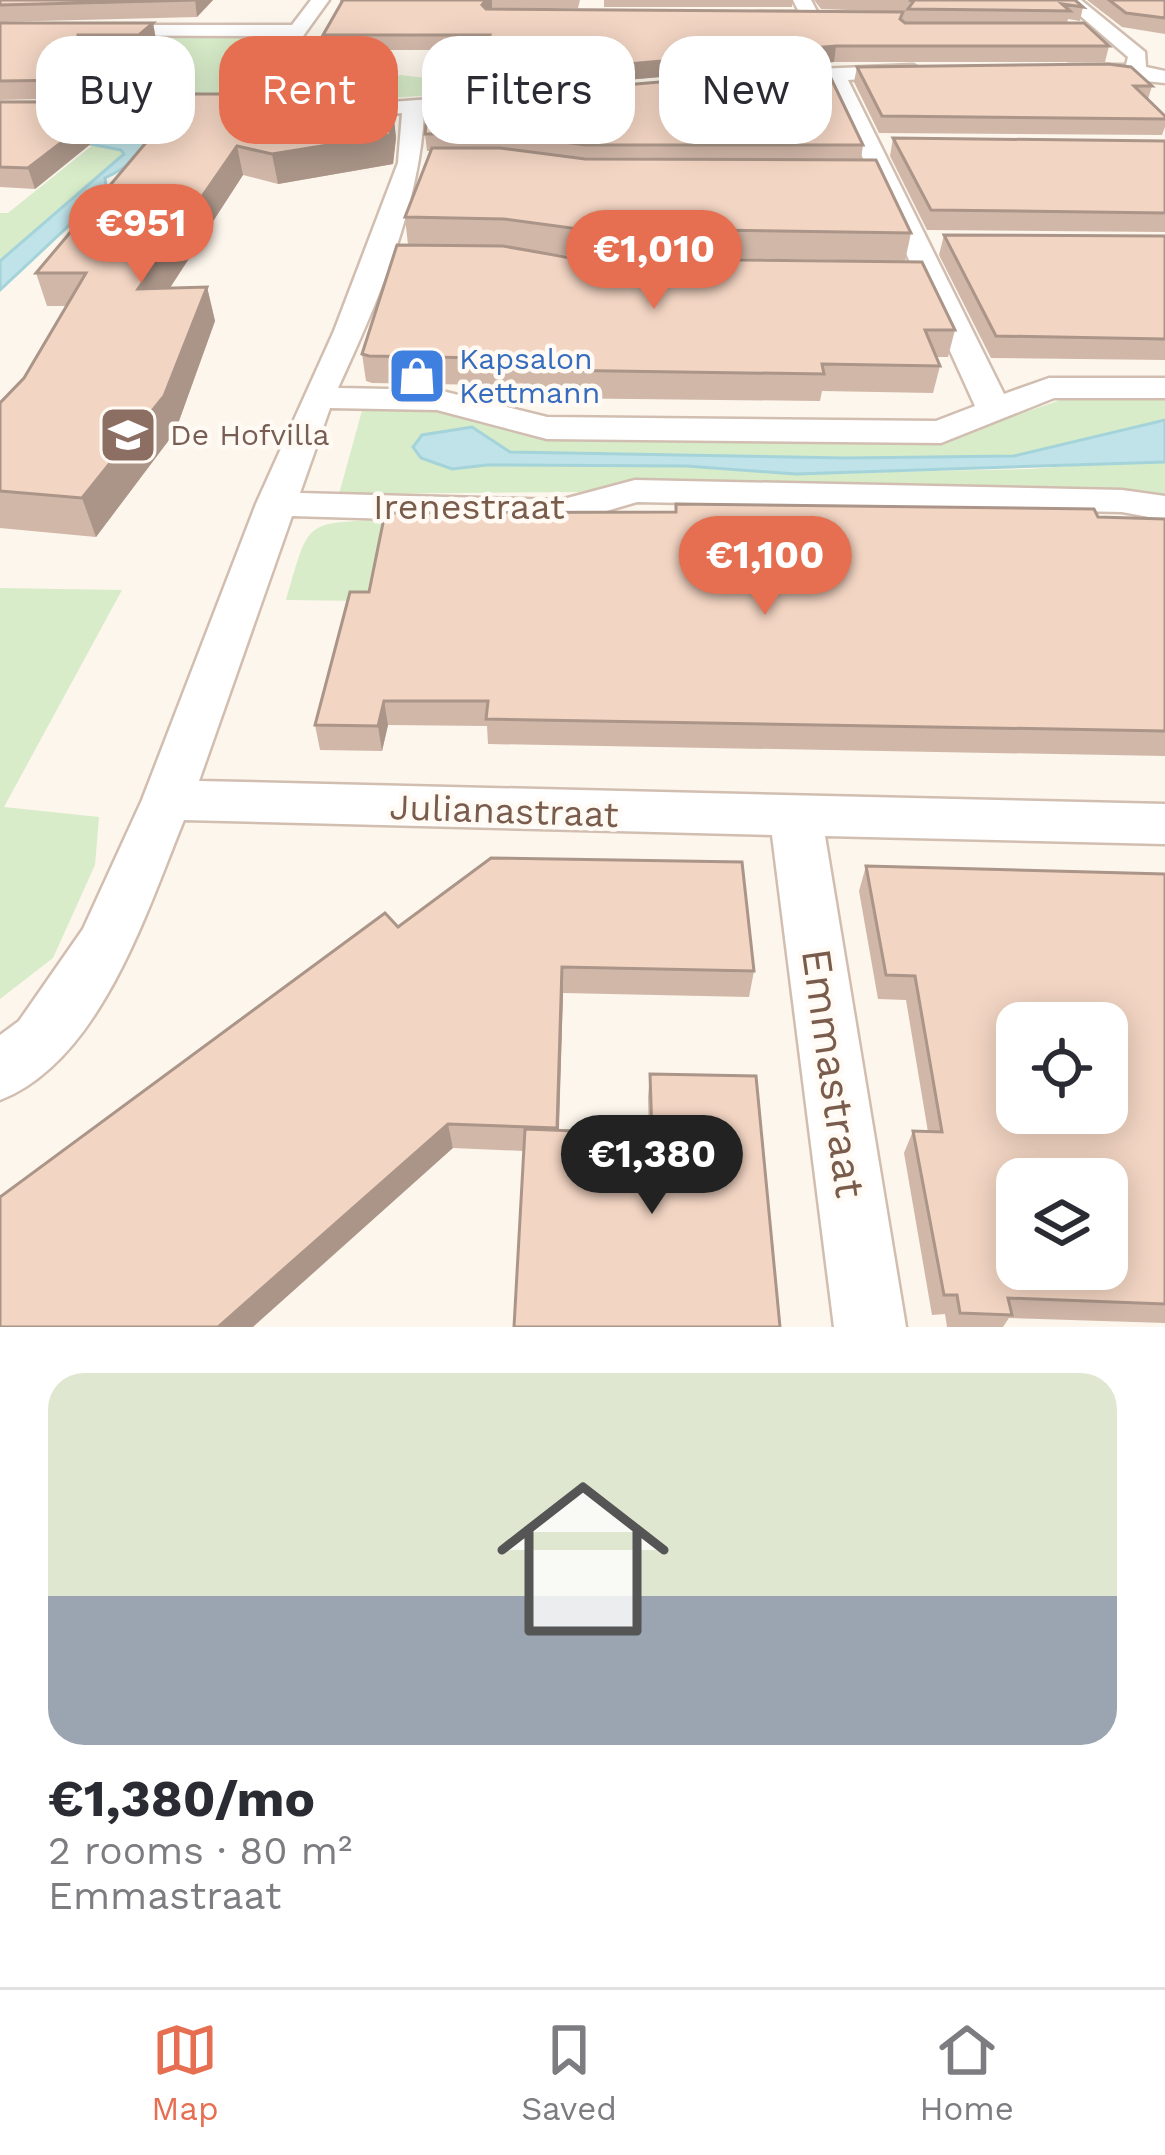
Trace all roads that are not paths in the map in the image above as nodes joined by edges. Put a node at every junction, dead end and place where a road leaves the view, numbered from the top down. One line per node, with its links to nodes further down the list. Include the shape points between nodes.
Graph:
1 (320, 0): 6 (street)
2 (802, 0): 4 (street, via 811,17)
3 (1071, 0): 9 (street)
4 (746, 17)
5 (0, 30): 6 (street)
6 (298, 31): 7 (street)
7 (294, 36)
8 (1165, 56): 9 (street)
9 (1136, 63): 11 (street); 13 (street)
10 (947, 70): 12 (street)
11 (1047, 70)
12 (834, 72): 20 (street, via 879,144 872,175 927,242)
13 (1165, 77)
14 (422, 108): 17 (street)
15 (219, 109): 18 (street)
16 (398, 109): 17 (street)
17 (413, 109): 22 (street, via 422,163 387,257)
18 (0, 110)
19 (891, 274): 20 (street)
20 (932, 275): 23 (street)
21 (1165, 388): 23 (street, via 1048,388)
22 (317, 398): 23 (street, via 438,400 548,428 940,432); 24 (street)
23 (994, 409)
24 (275, 504): 25 (street, Irenestraat, via 562,512 635,491); 26 (street)
25 (1165, 508)
26 (167, 800): 27 (street, Julianastraat); 29 (street, via 105,944 41,1041)
27 (796, 819): 28 (street, Julianastraat); 30 (street, Emmastraat)
28 (1165, 824)
29 (0, 1071)
30 (870, 1327)

